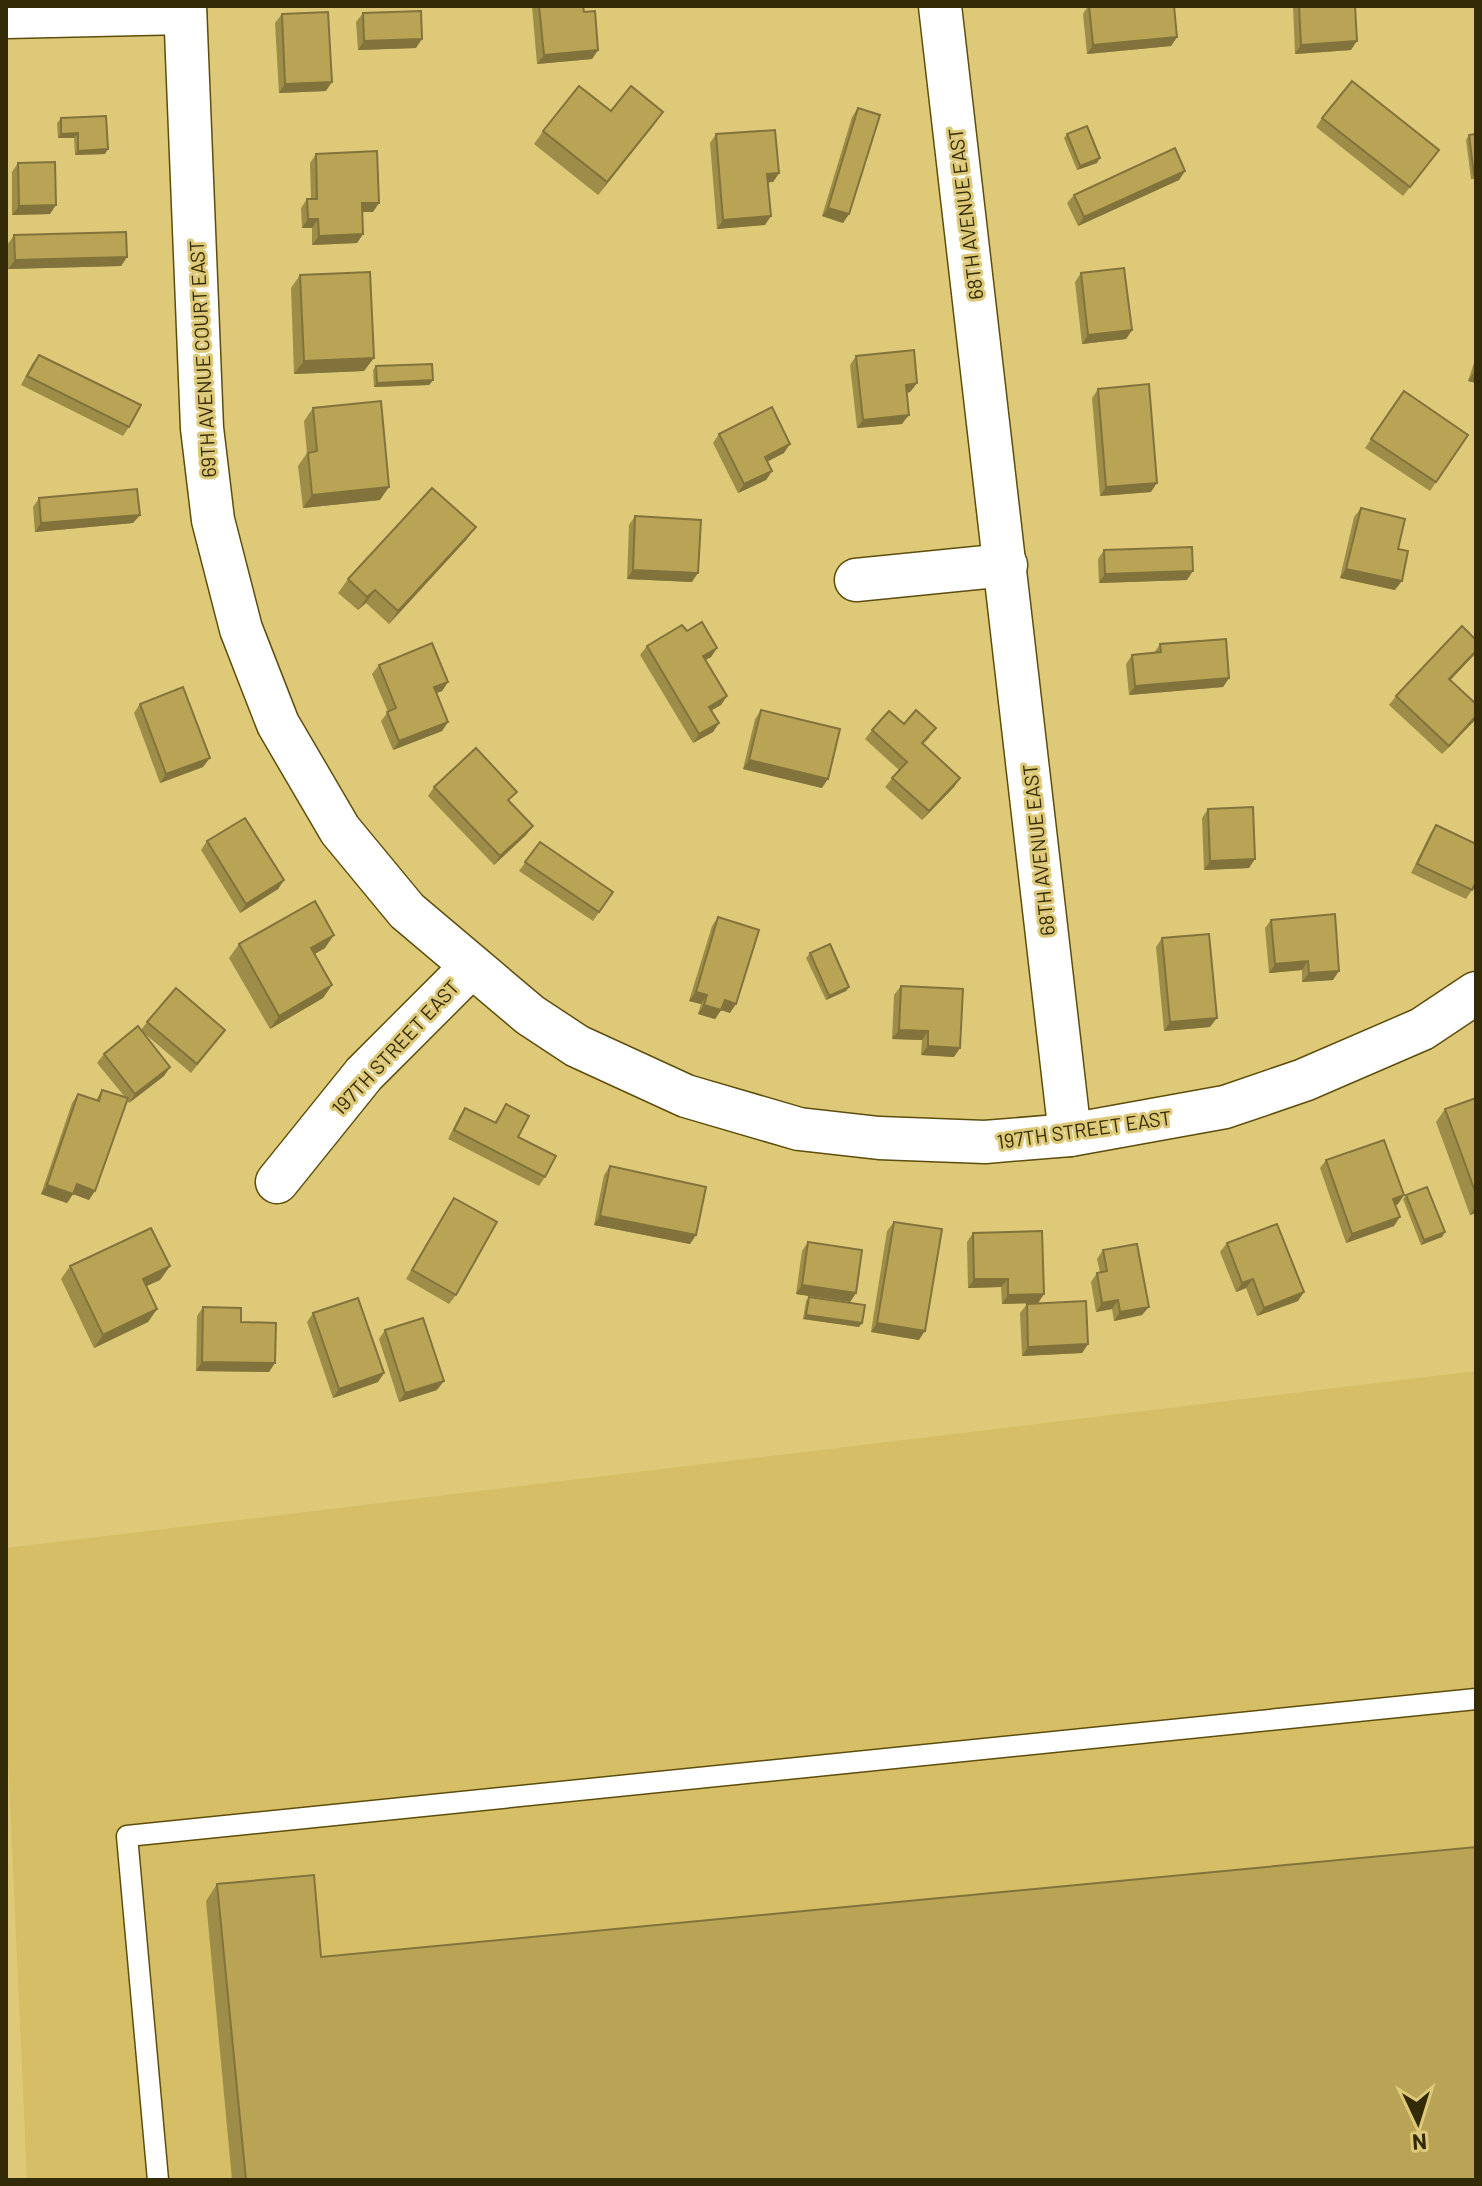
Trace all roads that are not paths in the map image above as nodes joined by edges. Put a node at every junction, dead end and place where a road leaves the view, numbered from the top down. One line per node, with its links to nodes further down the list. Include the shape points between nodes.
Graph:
1 (940, 6): 4 (street, 68TH AVENUE EAST)
2 (185, 10): 3 (street); 6 (street, 69TH AVENUE COURT EAST, via 202,428 213,520 241,629 278,724 340,830 407,911)
3 (6, 17)
4 (1006, 565): 5 (street); 8 (street, 68TH AVENUE EAST)
5 (856, 580)
6 (472, 966): 8 (street, 197TH STREET EAST, via 577,1046 686,1096 799,1129 985,1142); 9 (street, 197TH STREET EAST, via 364,1074)
7 (1476, 993): 8 (street, 197TH STREET EAST, via 1422,1029 1304,1080 1225,1107)
8 (1070, 1135)
9 (277, 1182)
10 (1476, 1699): 11 (lane, via 127,1836)
11 (158, 2180)

